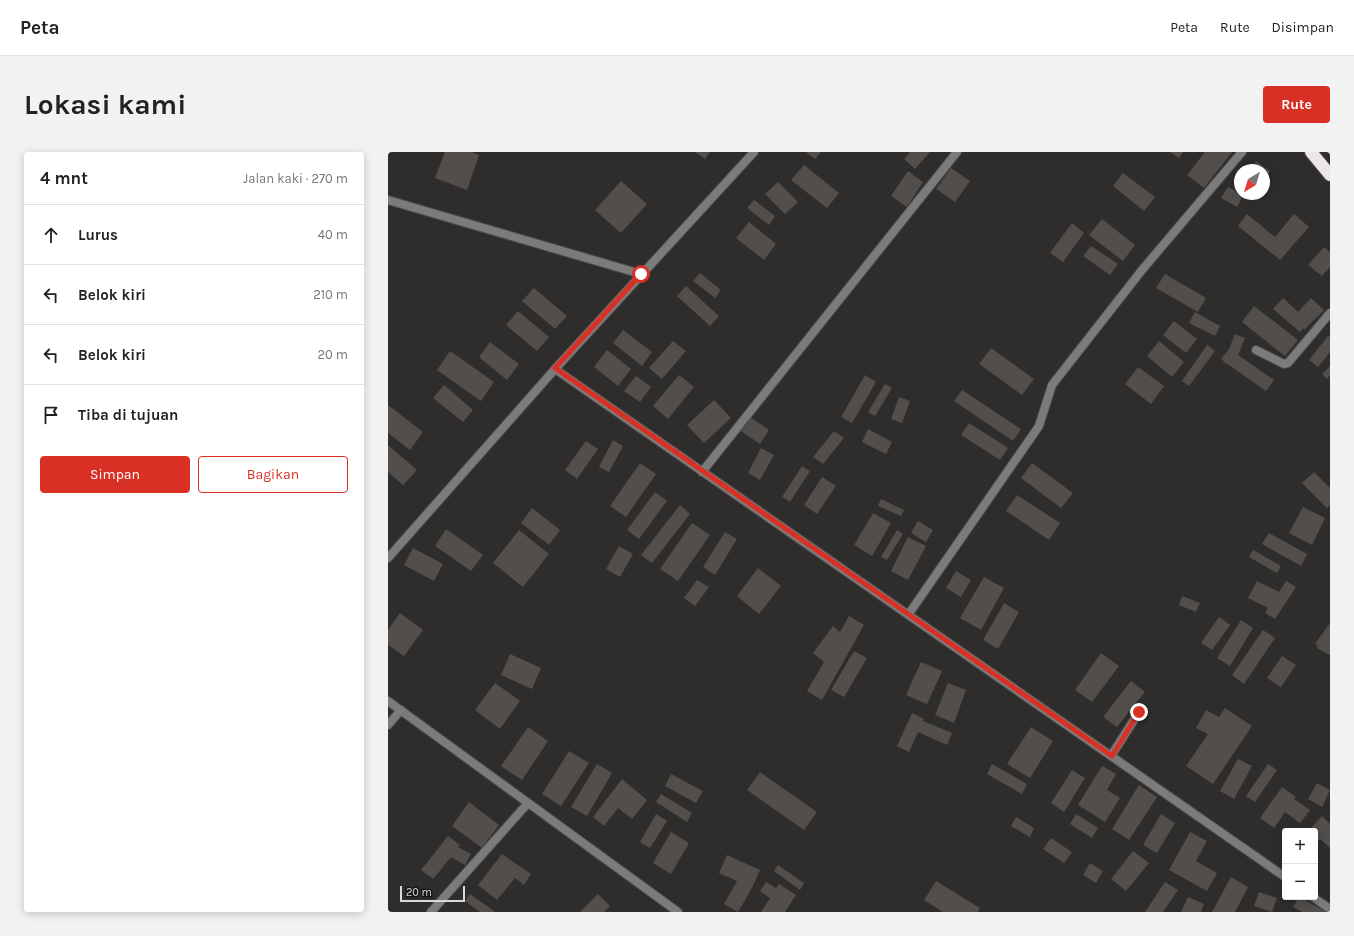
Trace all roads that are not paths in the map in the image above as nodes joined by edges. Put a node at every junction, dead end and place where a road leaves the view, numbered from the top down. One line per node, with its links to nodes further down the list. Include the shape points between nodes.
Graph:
1 (754, 152): 7 (street)
2 (957, 152): 11 (street)
3 (1242, 152): 13 (street, via 1142,270 1052,385 1039,426)
4 (1311, 152): 5 (highway)
5 (1330, 175)
6 (388, 200): 7 (street)
7 (641, 274): 10 (street)
8 (1330, 313): 9 (street, via 1288,363 1284,364)
9 (1256, 350)
10 (555, 368): 11 (street); 12 (street)
11 (702, 472): 13 (street)
12 (388, 558)
13 (908, 614): 18 (street)
14 (388, 700): 15 (street)
15 (401, 710): 17 (street); 19 (street)
16 (1139, 712): 18 (street)
17 (388, 725)
18 (1112, 756): 20 (street)
19 (528, 803): 23 (street); 24 (street)
20 (1282, 875)
21 (1317, 900): 22 (street)
22 (1330, 909)
23 (431, 912)
24 (678, 912)

